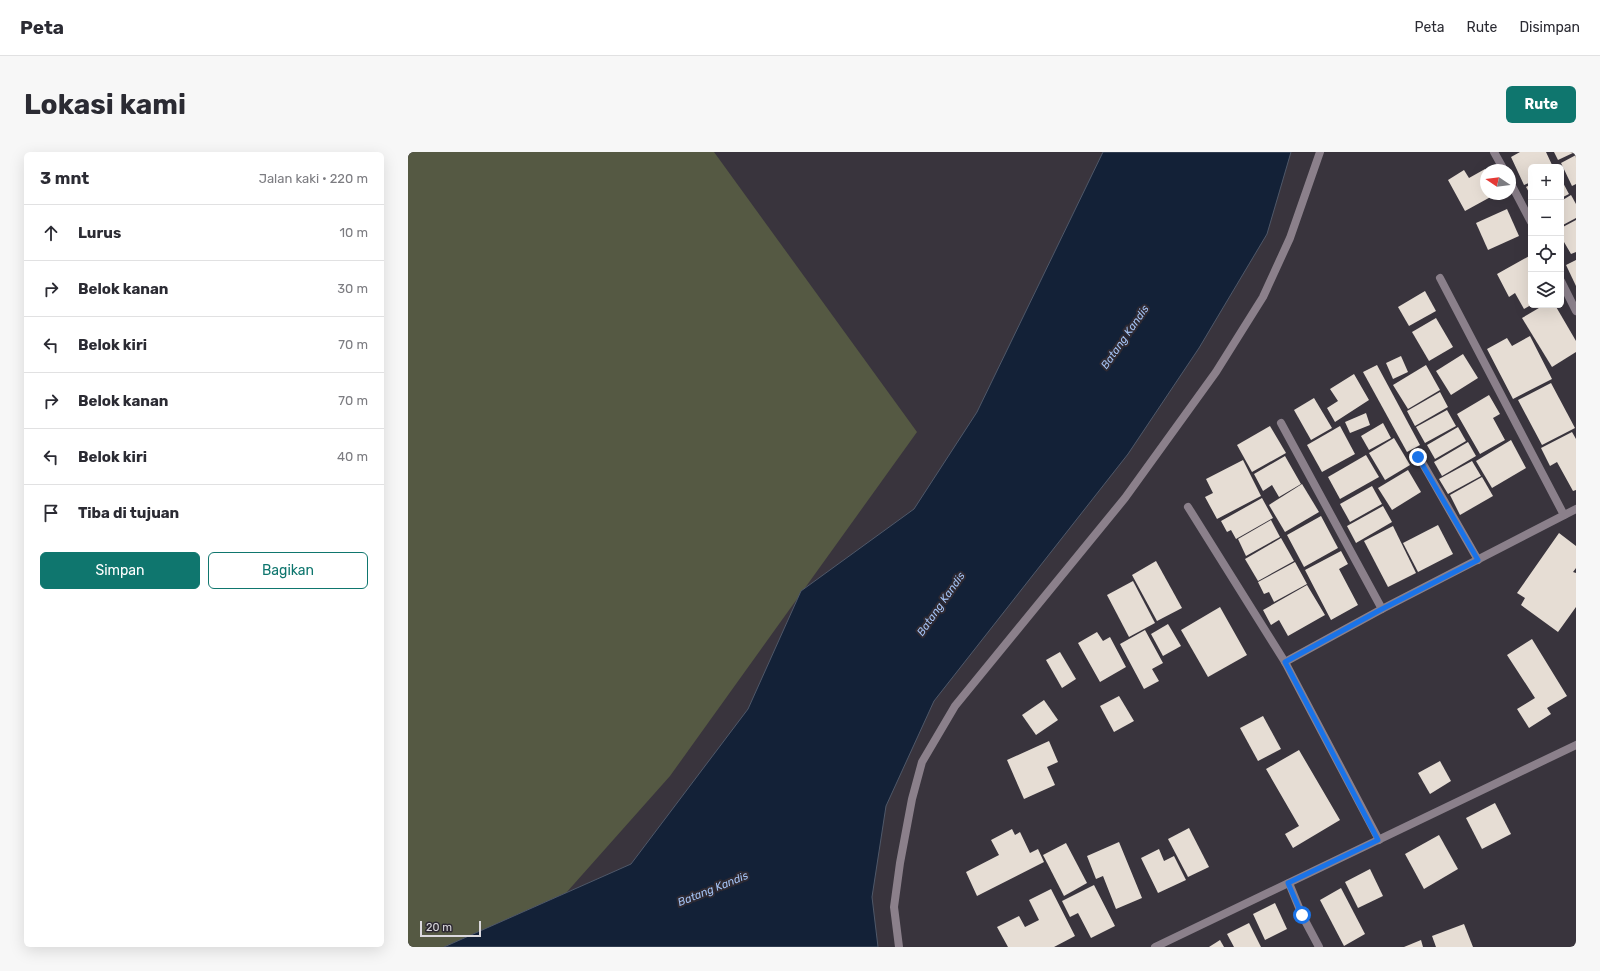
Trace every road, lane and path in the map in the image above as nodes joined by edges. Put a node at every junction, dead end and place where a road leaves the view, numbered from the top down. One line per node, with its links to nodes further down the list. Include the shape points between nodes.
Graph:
1 (1320, 152): 20 (street, via 1290,238 1263,297 1216,372 1125,498 955,706 922,762 912,799 894,907)
2 (1494, 152): 3 (street)
3 (1501, 164)
4 (1516, 193): 5 (street)
5 (1528, 216)
6 (1440, 278): 13 (street)
7 (1564, 288): 8 (street)
8 (1576, 311)
9 (1281, 423): 15 (street)
10 (1418, 457): 14 (street)
11 (1188, 507): 16 (street)
12 (1576, 510): 13 (street)
13 (1564, 516): 14 (street)
14 (1478, 560): 15 (street)
15 (1382, 609): 16 (street)
16 (1285, 662): 18 (street)
17 (1576, 745): 18 (street)
18 (1378, 840): 19 (street)
19 (1288, 883): 21 (street); 22 (street)
20 (899, 947)
21 (1155, 947)
22 (1319, 947)

